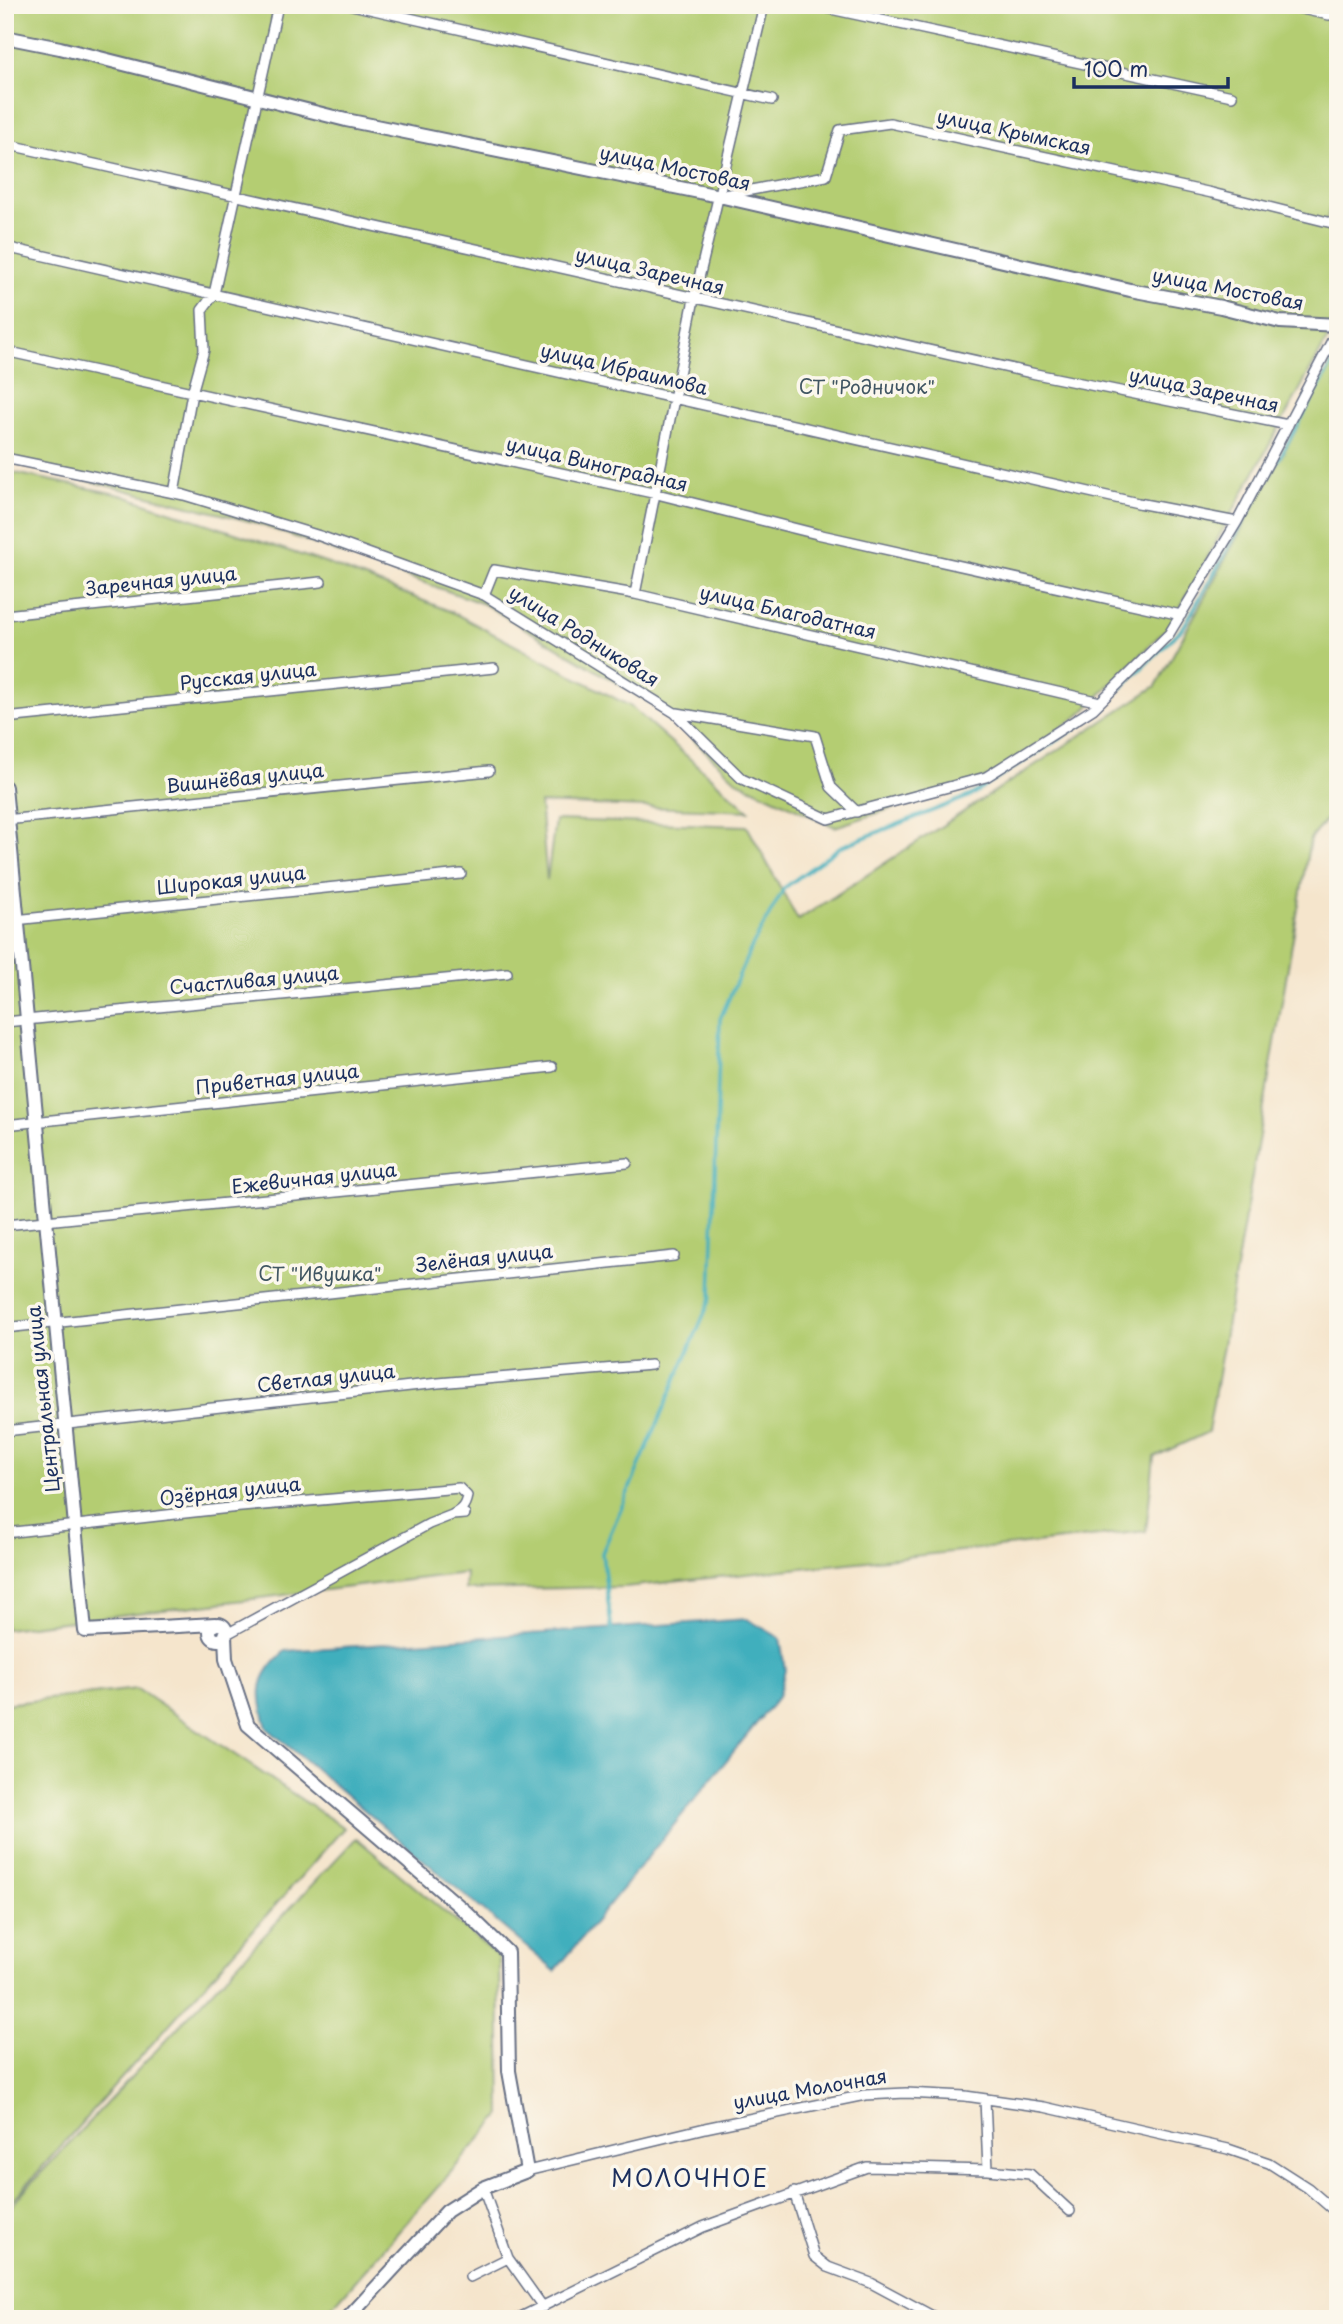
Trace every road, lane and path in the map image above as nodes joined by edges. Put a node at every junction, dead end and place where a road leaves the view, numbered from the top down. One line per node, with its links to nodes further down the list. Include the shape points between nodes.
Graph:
1 (278, 5): 10 (street)
2 (352, 5): 8 (street)
3 (764, 5): 8 (street)
4 (812, 5): 9 (street)
5 (1284, 5): 6 (street)
6 (1338, 14)
7 (5, 37): 10 (street, улица Мостовая)
8 (744, 95): 11 (street); 14 (street)
9 (1232, 96)
10 (259, 97): 13 (street); 14 (street, улица Мостовая, via 346,120)
11 (772, 100)
12 (5, 144): 13 (street, улица Заречная)
13 (236, 196): 17 (street); 18 (street, улица Заречная)
14 (719, 196): 15 (street, улица Крымская, via 826,176 840,130 890,123); 18 (street); 19 (street, улица Мостовая, via 1280,322)
15 (1332, 223)
16 (5, 247): 17 (street, улица Ибраимова)
17 (214, 294): 21 (street, via 202,310 204,350); 22 (street, улица Ибраимова)
18 (694, 299): 22 (street); 23 (street, улица Заречная)
19 (1338, 327): 23 (street, улица Родниковая)
20 (5, 351): 21 (street, улица Виноградная)
21 (192, 393): 25 (street); 26 (street, улица Виноградная)
22 (675, 399): 26 (street); 27 (street, улица Ибраимова)
23 (1288, 425): 27 (street, улица Родниковая)
24 (5, 458): 25 (street, улица Родниковая)
25 (174, 493): 30 (street, улица Родниковая, via 320,536)
26 (657, 494): 29 (street); 32 (street, улица Виноградная)
27 (1237, 522): 32 (street, улица Родниковая)
28 (321, 582): 31 (street, Заречная улица)
29 (635, 594): 30 (street, улица Благодатная, via 494,570); 34 (street, улица Благодатная)
30 (484, 595): 35 (street, улица Родниковая)
31 (5, 615)
32 (1181, 615): 34 (street, улица Родниковая, via 1170,634)
33 (494, 668): 36 (street, Русская улица)
34 (1100, 702): 39 (street, улица Родниковая, via 986,777)
35 (675, 713): 39 (street, улица Родниковая, via 742,779 828,820); 39 (street, via 815,736 831,787)
36 (5, 718)
37 (489, 771): 40 (street, Вишнёвая улица)
38 (5, 787): 40 (street, Центральная улица)
39 (856, 812)
40 (7, 820): 42 (street, Центральная улица)
41 (461, 874): 42 (street, Широкая улица)
42 (11, 921): 44 (street, Центральная улица)
43 (507, 973): 44 (street, Счастливая улица)
44 (27, 1020): 45 (street, Счастливая улица); 47 (street, Центральная улица)
45 (5, 1022)
46 (552, 1067): 47 (street, Приветная улица)
47 (36, 1122): 48 (street, Приветная улица); 50 (street, Центральная улица)
48 (5, 1125)
49 (626, 1163): 50 (street, Ежевичная улица)
50 (44, 1221): 51 (street, Ежевичная улица); 53 (street, Центральная улица)
51 (5, 1225)
52 (674, 1256): 53 (street, Зелёная улица)
53 (55, 1323): 54 (street, Зелёная улица); 56 (street, Центральная улица)
54 (5, 1328)
55 (651, 1365): 56 (street, Светлая улица)
56 (65, 1425): 57 (street, Светлая улица); 60 (street, Центральная улица)
57 (5, 1431)
58 (466, 1514): 59 (street)
59 (452, 1515): 60 (street, Озёрная улица, via 466,1502 467,1496 459,1488); 62 (street, via 240,1624)
60 (76, 1526): 61 (street, Озёрная улица); 62 (street, Центральная улица, via 85,1632 185,1625)
61 (5, 1533)
62 (216, 1631): 65 (street, via 248,1725 507,1952 509,2071)
63 (985, 2099): 64 (street); 65 (street, улица Молочная, via 865,2095); 69 (street, улица Молочная, via 1097,2117 1259,2159 1308,2188)
64 (988, 2170): 67 (street, via 867,2167); 68 (street, via 1030,2174)
65 (527, 2172): 66 (street, улица Молочная)
66 (483, 2188): 70 (street); 73 (street, улица Молочная, via 447,2211)
67 (794, 2192): 72 (street, via 703,2227); 75 (street, via 814,2256)
68 (1070, 2211)
69 (1338, 2214)
70 (509, 2258): 71 (street); 72 (street)
71 (470, 2277)
72 (543, 2307): 74 (street)
73 (347, 2319)
74 (517, 2319)
75 (938, 2319)

